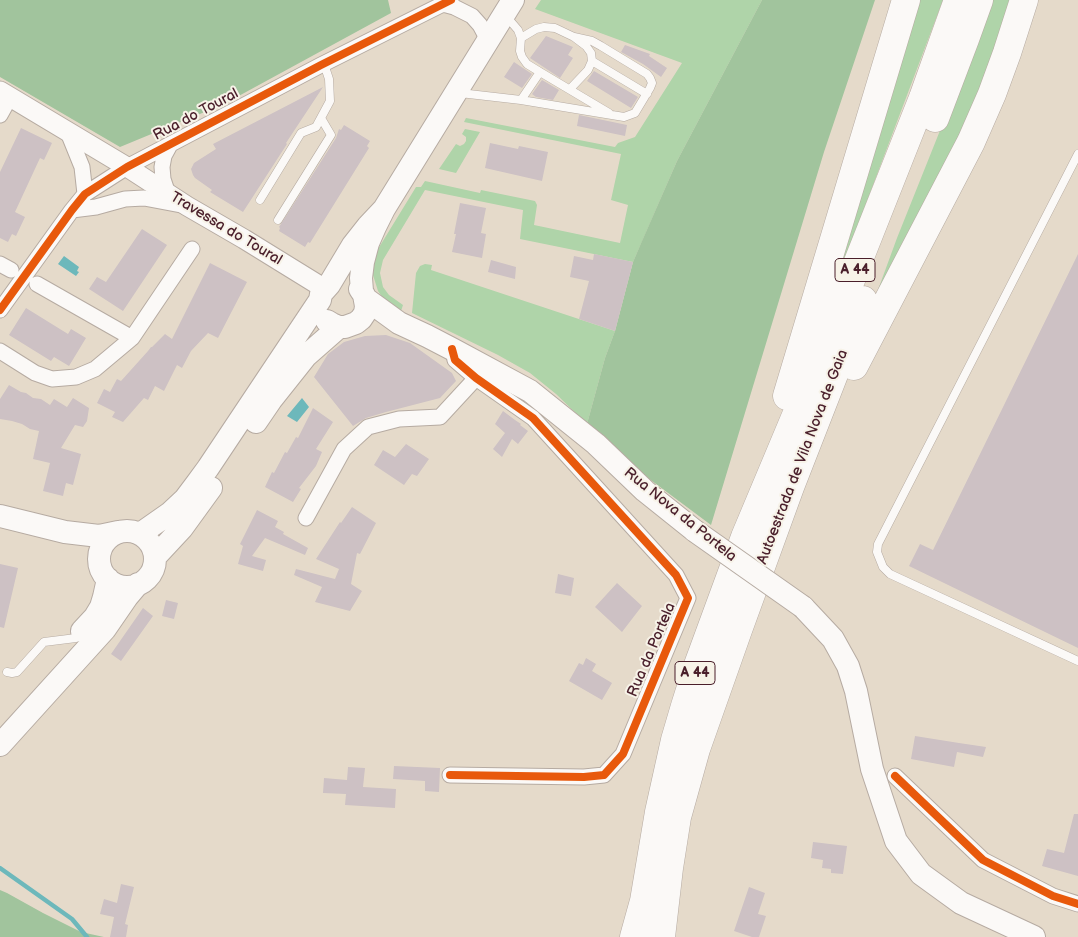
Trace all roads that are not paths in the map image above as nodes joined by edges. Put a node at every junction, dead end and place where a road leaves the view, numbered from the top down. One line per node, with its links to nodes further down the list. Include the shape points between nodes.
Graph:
1 (906, 0): 48 (highway)
2 (958, 0): 48 (highway, Autoestrada de Vila Nova de Gaia / A 44, via 923,98 818,363)
3 (979, 0): 43 (highway, Autoestrada de Vila Nova de Gaia / A 44, via 946,92)
4 (1024, 0): 43 (highway, via 1008,53 971,142)
5 (447, 2): 9 (street, Rua do Toural, via 472,16); 11 (street, Rua do Toural)
6 (509, 7): 8 (lane); 9 (main road)
7 (574, 36): 8 (lane, via 544,27); 10 (lane, via 586,46); 16 (lane, via 592,41 647,74 652,83)
8 (521, 38): 12 (lane, via 522,57)
9 (488, 40): 14 (main road)
10 (592, 61): 13 (lane); 16 (lane)
11 (324, 64): 20 (lane, via 329,79 330,101); 22 (street, Rua do Toural)
12 (540, 72): 13 (lane); 17 (lane)
13 (570, 89): 19 (lane)
14 (456, 92): 17 (lane); 29 (main road)
15 (5, 94): 18 (street); 21 (street, Travessa do Toural)
16 (647, 94): 19 (lane, via 636,113 624,117)
17 (522, 100): 19 (lane)
18 (0, 115)
19 (613, 115)
20 (321, 118): 27 (lane, via 316,127 302,133); 31 (lane, via 331,135)
21 (67, 130): 24 (street, Travessa do Toural); 25 (street, via 82,167)
22 (170, 145): 24 (street, Rua do Toural); 26 (street, via 162,167)
23 (1078, 154): 53 (lane, via 878,544 877,552 890,574)
24 (127, 167): 25 (street, Rua do Toural); 26 (street, Travessa do Toural)
25 (85, 194): 30 (street, Rua do Toural)
26 (168, 194): 28 (street, Travessa do Toural)
27 (260, 200)
28 (187, 206): 30 (street, via 144,198); 34 (street, Travessa do Toural)
29 (384, 209): 34 (main road, via 353,246); 35 (main road, via 363,262)
30 (72, 210): 36 (street, Rua do Toural)
31 (278, 220)
32 (192, 249): 39 (street)
33 (37, 284): 39 (street)
34 (325, 291): 35 (main road, via 336,282 343,281 357,285); 38 (main road, via 320,307 322,314 332,324); 47 (main road, via 185,499 170,513)
35 (364, 295): 37 (main road, Rua Nova da Portela); 38 (main road, via 366,306 361,318)
36 (0, 310)
37 (399, 323): 38 (main road, Rua Nova da Portela); 40 (main road, Rua Nova da Portela)
38 (347, 325): 49 (main road, via 306,356 271,400 192,515)
39 (132, 338): 41 (street, via 95,369 76,377 52,379 35,373)
40 (452, 349): 42 (street, Rua da Portela, via 455,360); 63 (main road, Rua Nova da Portela, bridge, via 530,391 596,444 645,491 694,531 803,607 834,639 848,666 872,769 896,841 921,874 961,904)
41 (0, 350)
42 (476, 378): 45 (street, via 440,417 399,419 368,427 344,449); 57 (street, Rua da Portela, via 533,418 676,575 688,598 623,754 604,775)
43 (790, 487): 61 (highway, Autoestrada de Vila Nova de Gaia / A 44, via 689,773)
44 (0, 516): 46 (main road)
45 (306, 518)
46 (65, 532): 47 (main road, via 99,536); 50 (main road, via 92,553)
47 (129, 533): 49 (main road, via 146,538); 50 (main road, via 110,536 104,543 100,551)
48 (745, 537): 59 (highway, Autoestrada de Vila Nova de Gaia / A 44, via 675,740)
49 (155, 557): 51 (main road, via 151,573)
50 (104, 570): 51 (main road, via 114,584 130,587); 52 (main road, via 101,607)
51 (138, 584): 56 (main road, via 105,628)
52 (76, 638): 54 (lane, via 44,642 17,672); 55 (main road)
53 (1078, 661)
54 (7, 672)
55 (0, 725)
56 (0, 745)
57 (450, 775)
58 (895, 776): 60 (street, via 983,860 1053,896)
59 (644, 901): 61 (highway); 62 (highway, A 44)
60 (1078, 904)
61 (658, 934)
62 (634, 937)
63 (1034, 937)

